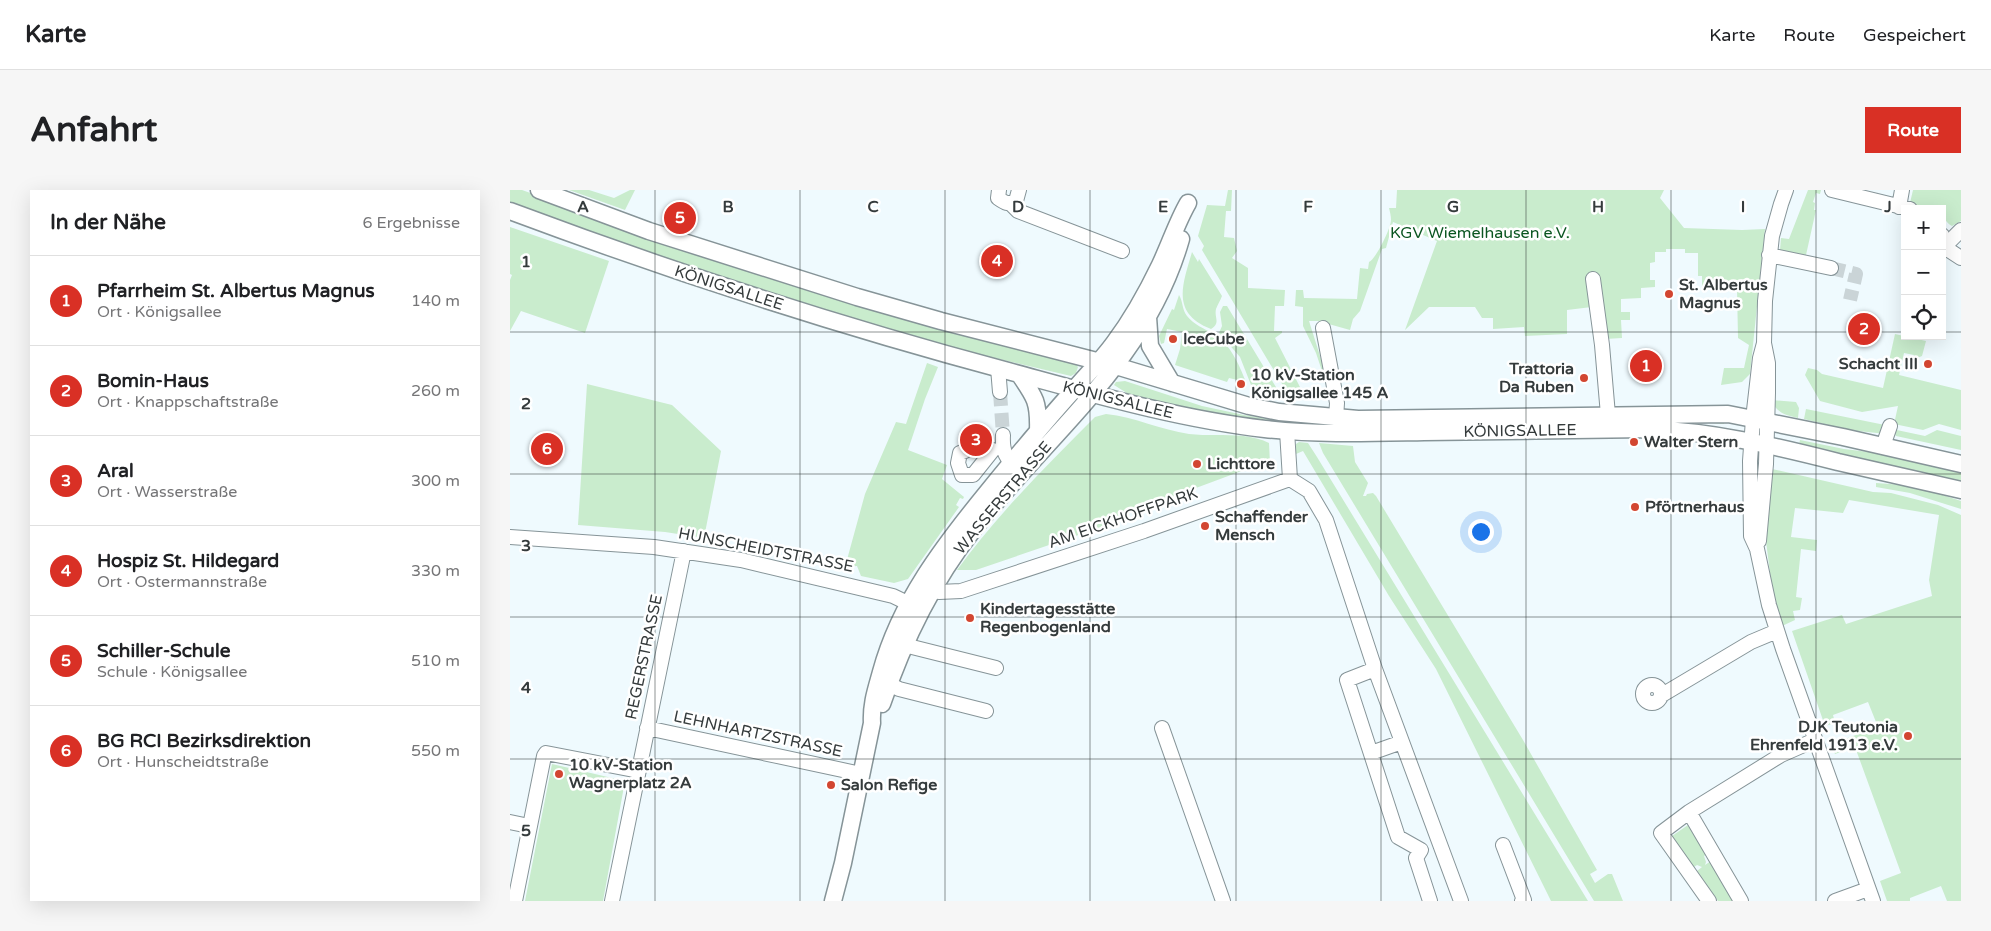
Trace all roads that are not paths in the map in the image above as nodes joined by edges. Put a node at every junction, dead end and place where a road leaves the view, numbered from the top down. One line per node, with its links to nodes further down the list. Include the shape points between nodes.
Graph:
1 (539, 190): 22 (main road, KÖNIGSALLEE, via 782,274 941,322)
2 (999, 190): 8 (street, via 998,198)
3 (1019, 190): 8 (street, via 1016,201)
4 (1786, 190): 16 (street, via 1774,226)
5 (1832, 190): 10 (street)
6 (1902, 190): 9 (street)
7 (1190, 196): 20 (main road, WASSERSTRASSE, via 1174,264); 22 (main road, WASSERSTRASSE, via 1150,285)
8 (1011, 204): 15 (street, via 1018,211)
9 (1904, 205)
10 (1901, 207)
11 (510, 211): 24 (main road, KÖNIGSALLEE, via 666,268)
12 (1961, 230): 13 (street)
13 (1946, 242)
14 (1946, 246): 17 (street)
15 (1122, 251)
16 (1769, 255): 18 (street); 32 (street, via 1764,343 1768,363)
17 (1960, 258)
18 (1831, 268)
19 (1593, 279): 30 (street)
20 (1148, 317): 23 (main road, WASSERSTRASSE); 26 (main road, via 1150,346)
21 (1323, 328): 31 (street, via 1337,403)
22 (1099, 362): 23 (main road, KÖNIGSALLEE); 27 (main road, WASSERSTRASSE)
23 (1116, 366): 26 (main road, KÖNIGSALLEE); 29 (main road, WASSERSTRASSE)
24 (998, 368): 25 (main road, KÖNIGSALLEE); 28 (street)
25 (1019, 374): 27 (main road, KÖNIGSALLEE); 34 (main road, WASSERSTRASSE, via 1037,400)
26 (1172, 383): 31 (main road, KÖNIGSALLEE, via 1249,406)
27 (1073, 390): 29 (main road, KÖNIGSALLEE); 34 (main road, WASSERSTRASSE)
28 (1000, 392)
29 (1092, 394): 35 (main road, KÖNIGSALLEE, via 1184,416); 42 (main road, WASSERSTRASSE)
30 (1608, 415): 31 (main road, KÖNIGSALLEE); 32 (main road, KÖNIGSALLEE, via 1699,413)
31 (1336, 418)
32 (1760, 420): 37 (street); 38 (main road, KÖNIGSALLEE)
33 (1890, 426): 38 (street)
34 (1038, 431): 42 (main road, WASSERSTRASSE)
35 (1287, 431): 37 (main road, KÖNIGSALLEE, via 1647,429 1681,430); 43 (street)
36 (1003, 435): 40 (street)
37 (1758, 443): 44 (main road, KÖNIGSALLEE); 49 (street, via 1766,464 1757,549)
38 (1883, 446): 41 (main road, KÖNIGSALLEE)
39 (965, 451): 40 (street, via 960,453 958,463 962,476 973,475)
40 (990, 452): 42 (street)
41 (1961, 464)
42 (1016, 468): 47 (main road, WASSERSTRASSE, via 948,541)
43 (1290, 479): 47 (street, AM EICKHOFFPARK, via 960,591 939,592); 53 (street, via 1308,491 1326,520)
44 (1961, 490)
45 (510, 537): 46 (street, HUNSCHEIDTSTRASSE)
46 (684, 551): 48 (street, HUNSCHEIDTSTRASSE, via 842,583 893,596); 58 (street, REGERSTRASSE)
47 (928, 585): 48 (main road, WASSERSTRASSE)
48 (915, 606): 50 (main road, WASSERSTRASSE); 51 (main road, WASSERSTRASSE)
49 (1777, 631): 55 (street, via 1751,642); 60 (street)
50 (904, 645): 52 (street); 54 (main road, WASSERSTRASSE)
51 (885, 658): 54 (street, via 884,674); 57 (main road, WASSERSTRASSE, via 872,705)
52 (996, 668)
53 (1375, 669): 61 (street); 62 (street, via 1347,680)
54 (889, 684): 56 (street); 57 (main road, WASSERSTRASSE)
55 (1662, 695)
56 (986, 710)
57 (872, 724): 64 (main road, WASSERSTRASSE)
58 (647, 728): 63 (street, REGERSTRASSE); 64 (street, LEHNHARTZSTRASSE)
59 (1162, 728): 75 (street)
60 (1815, 740): 65 (street, via 1781,755); 71 (street)
61 (1402, 742): 62 (street); 69 (street)
62 (1370, 753): 70 (street, via 1398,837)
63 (639, 771): 67 (street, via 546,753); 73 (street, REGERSTRASSE)
64 (861, 774): 74 (main road, WASSERSTRASSE)
65 (1690, 812): 79 (street, via 1661,833); 80 (street)
66 (510, 822): 67 (street)
67 (529, 826): 72 (street)
68 (1502, 845): 78 (street)
69 (1440, 847): 70 (street); 77 (street)
70 (1421, 850): 76 (street, via 1416,858)
71 (1870, 895): 81 (street)
72 (515, 901)
73 (612, 901)
74 (833, 901)
75 (1223, 901)
76 (1430, 901)
77 (1460, 901)
78 (1522, 901)
79 (1709, 901)
80 (1741, 901)
81 (1835, 901)

